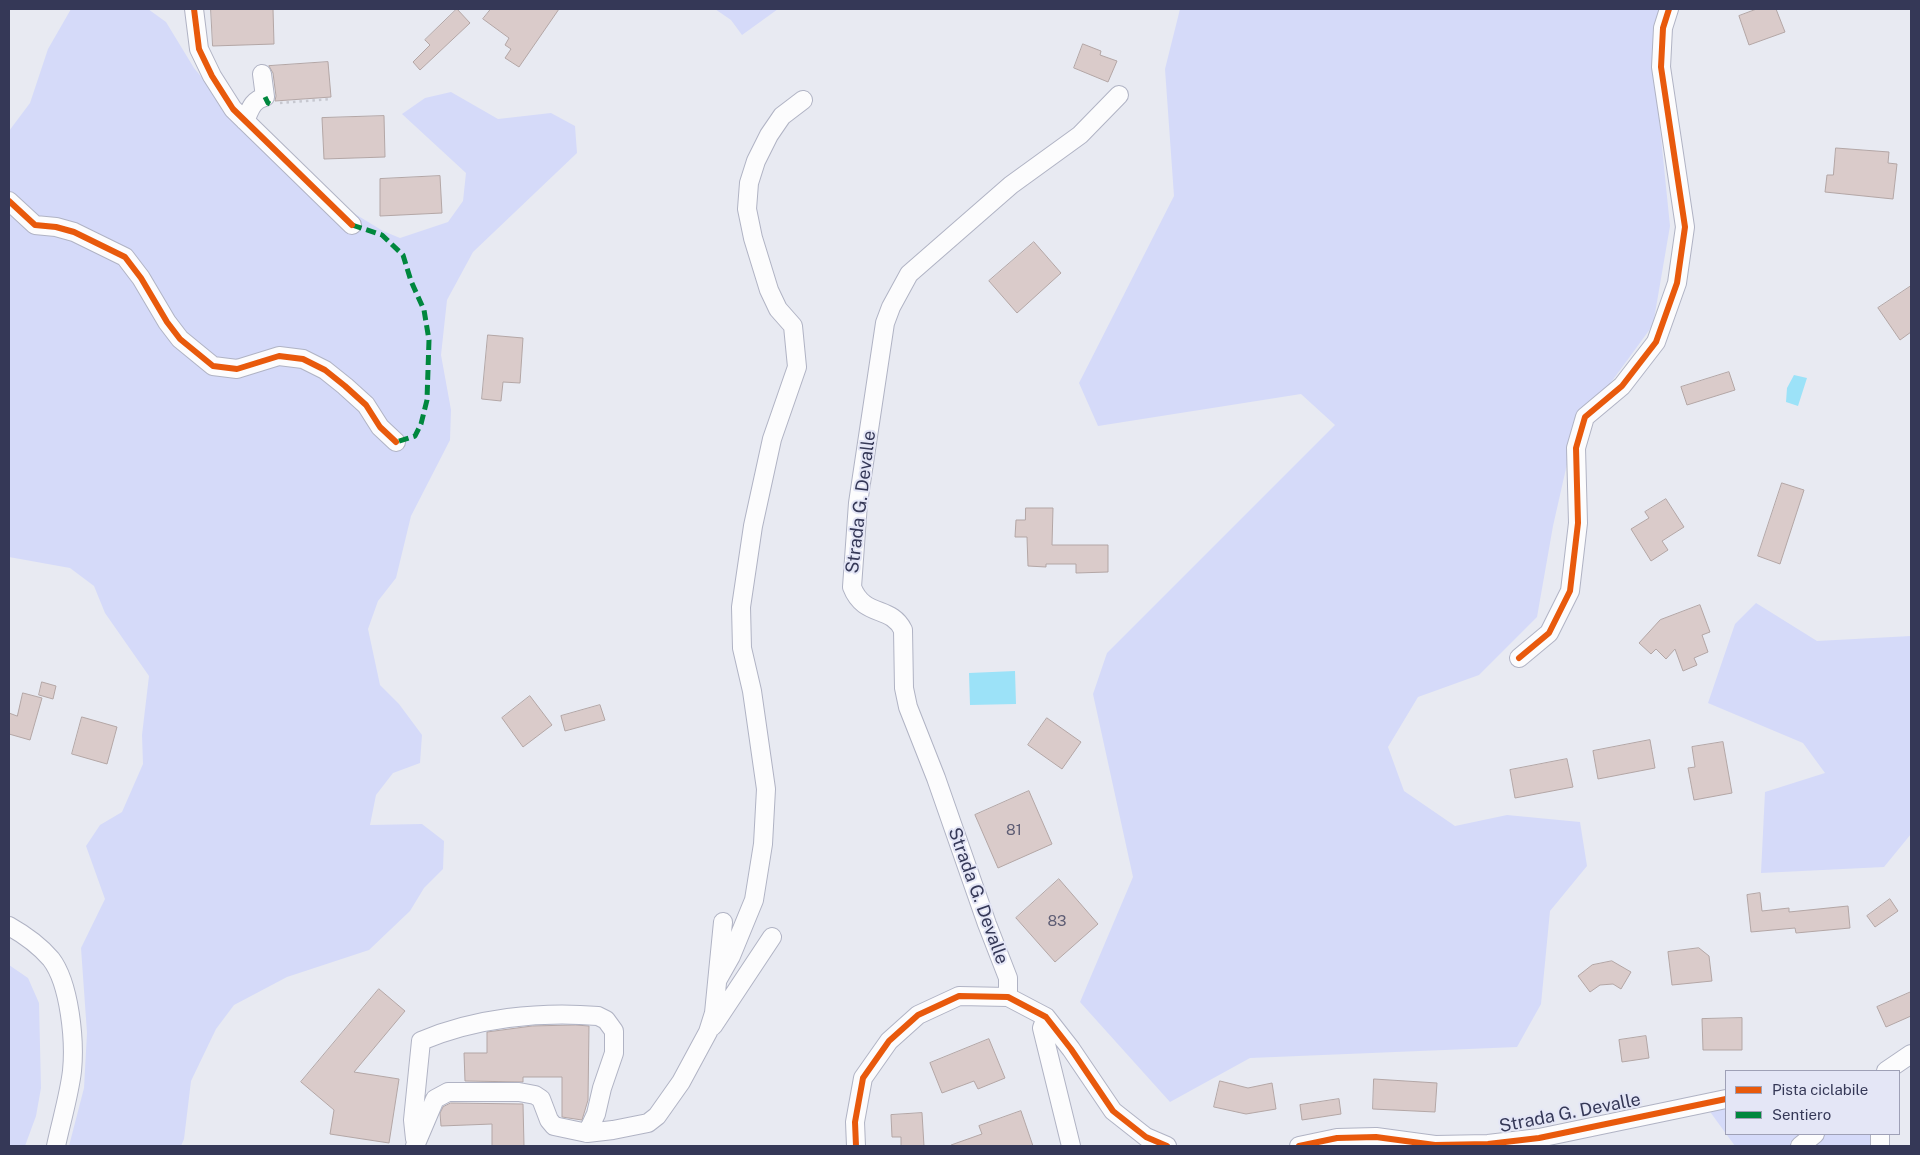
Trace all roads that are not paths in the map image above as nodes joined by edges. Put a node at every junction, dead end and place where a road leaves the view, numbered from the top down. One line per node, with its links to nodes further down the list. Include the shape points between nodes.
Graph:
1 (194, 9): 6 (street, via 198,49 233,109)
2 (1669, 9): 10 (street, via 1661,67 1686,227 1677,283 1656,342 1622,386 1585,417 1576,448 1578,523 1570,591 1549,633)
3 (262, 74): 6 (street, via 265,96 253,103)
4 (1119, 95): 15 (street, Strada G. Devalle, via 1080,135 1011,185 909,274 886,323 858,504 852,588 862,604 899,622 908,707 1008,978)
5 (803, 100): 14 (street, via 782,116 769,134 749,183 747,209 753,238 769,290 778,309 792,326 797,367 772,439 741,607 742,648 752,691 766,789 763,844 754,900)
6 (245, 121): 8 (street)
7 (9, 201): 9 (street, via 35,225 74,232 124,257 180,339 213,366 237,369 279,356 303,359 325,370 345,386 366,405 380,427)
8 (352, 225)
9 (396, 442)
10 (1519, 658)
11 (723, 922): 14 (street)
12 (9, 926): 24 (street, via 27,936 52,960 65,986 72,1025 72,1071)
13 (772, 937): 17 (street)
14 (718, 979): 17 (street)
15 (1008, 997): 16 (street); 25 (street, via 959,996 918,1014 889,1041 863,1078 855,1122)
16 (1046, 1016): 26 (street, via 1042,1028); 27 (street, via 1113,1111 1146,1137)
17 (708, 1032): 21 (street, via 681,1082 657,1116 648,1123)
18 (1911, 1054): 19 (street)
19 (1887, 1070)
20 (1725, 1099): 28 (street, Strada G. Devalle, via 1539,1138 1488,1144 1435,1145 1376,1137 1337,1138)
21 (587, 1133): 23 (street, via 554,1126 541,1099 535,1095 448,1092 435,1099); 23 (street, via 614,1053 614,1031 606,1020 598,1016 530,1016 484,1022 421,1040 413,1120)
22 (1814, 1135): 29 (street)
23 (415, 1145)
24 (56, 1146)
25 (856, 1146)
26 (1071, 1146)
27 (1168, 1146)
28 (1299, 1146)
29 (1800, 1146)

